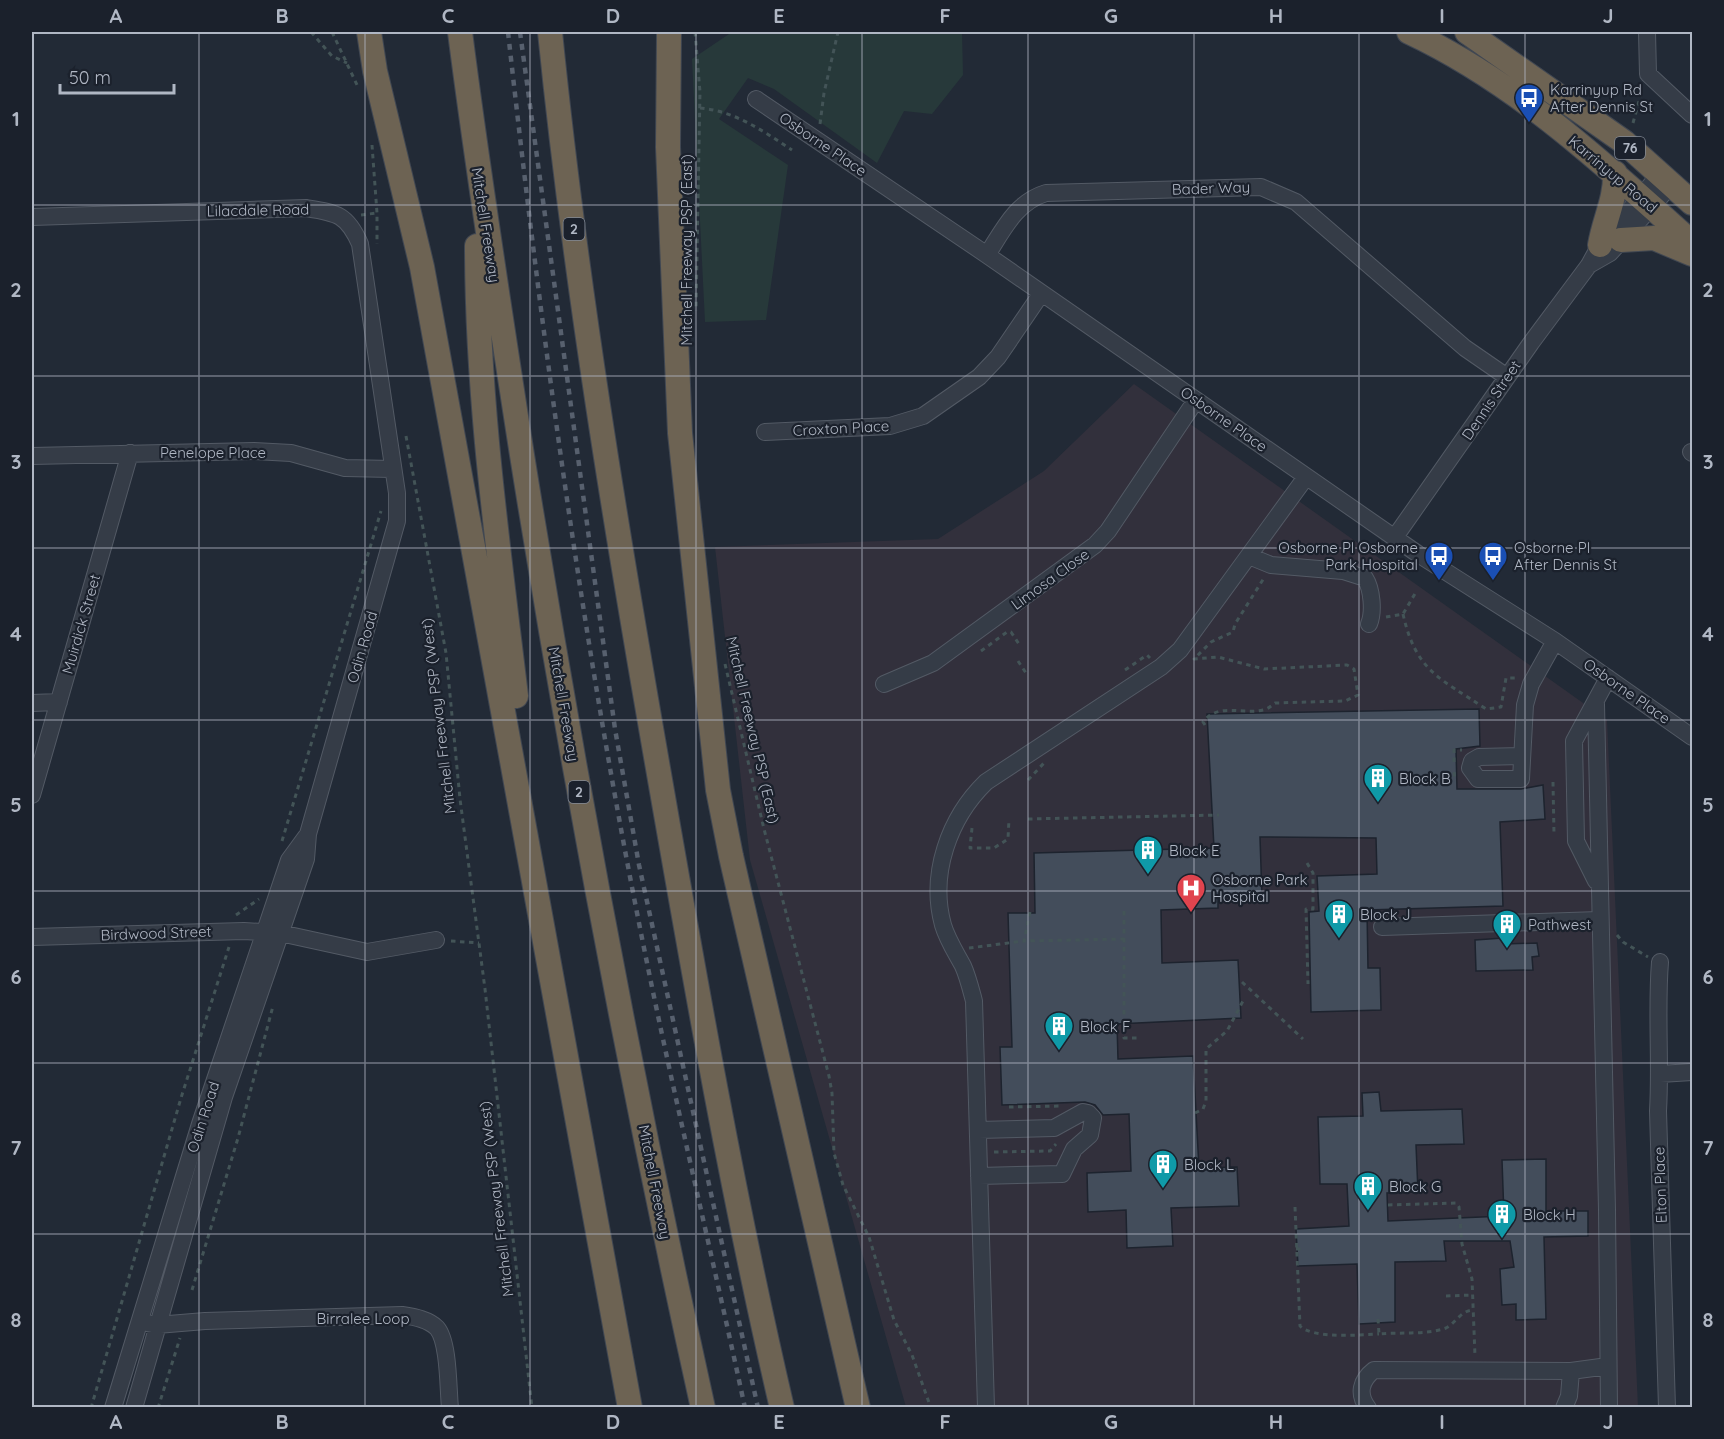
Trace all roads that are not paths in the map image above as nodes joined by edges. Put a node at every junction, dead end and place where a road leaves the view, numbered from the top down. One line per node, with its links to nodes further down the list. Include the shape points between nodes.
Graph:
1 (357, 32): 9 (highway)
2 (369, 32): 9 (highway)
3 (460, 32): 12 (highway, Mitchell Freeway / 2)
4 (550, 32): 66 (highway, 2, via 588,330 631,617 748,1263)
5 (669, 32): 60 (highway, via 669,159 680,433 718,790)
6 (1409, 32): 13 (highway, Karrinyup Road / 76, via 1495,81)
7 (1467, 32): 14 (highway, Karrinyup Road / 76, via 1614,135)
8 (1647, 32): 11 (street, via 1648,74)
9 (375, 71): 43 (highway, via 422,267)
10 (756, 99): 21 (street, Osborne Place)
11 (1692, 115)
12 (477, 172): 43 (highway, via 477,330 486,441); 65 (highway, Mitchell Freeway / 2, via 550,629 596,883)
13 (1615, 174): 15 (highway, Karrinyup Road / 76); 19 (highway, via 1613,202 1602,229)
14 (1666, 179): 15 (street, Dennis Street); 16 (highway, Karrinyup Road / 76)
15 (1646, 201): 18 (highway, Karrinyup Road / 76); 19 (street, Dennis Street)
16 (1692, 203)
17 (32, 217): 28 (street, Lilacdale Road, via 306,208 340,214 353,227 360,244)
18 (1692, 243)
19 (1603, 250): 20 (highway, via 1654,238); 23 (street, Dennis Street)
20 (1692, 254)
21 (987, 255): 22 (street, Osborne Place); 23 (street, Bader Way, via 1018,208 1031,197 1046,193 1261,187 1296,202 1465,348)
22 (1041, 294): 24 (street, Osborne Place); 25 (street, Croxton Place, via 998,357 979,377 923,416 890,426)
23 (1507, 377): 31 (street, Dennis Street)
24 (1196, 400): 29 (street, Osborne Place); 36 (street, Limosa Close, via 1095,545 933,663)
25 (765, 432)
26 (130, 453): 27 (street, Penelope Place); 28 (street, Penelope Place, via 291,453 345,468); 37 (street, Muirdick Street)
27 (32, 456)
28 (392, 469): 30 (street, Lilacdale Road)
29 (1306, 477): 31 (street, Osborne Place); 32 (street)
30 (397, 493): 45 (street, Odin Road, via 397,521 308,834 306,859)
31 (1395, 537): 34 (street, Osborne Place)
32 (1249, 556): 33 (street, via 1271,565 1344,571 1365,578 1370,590); 51 (street, via 1180,650 1161,667 986,782 971,796 946,844 938,883 943,925 974,1001)
33 (1370, 621)
34 (1555, 641): 35 (street, Osborne Place); 40 (street, via 1531,684 1525,705)
35 (1608, 678): 39 (street, Osborne Place); 42 (street, via 1596,704)
36 (884, 684)
37 (59, 702): 38 (street); 41 (street, Muirdick Street)
38 (32, 703)
39 (1692, 737)
40 (1521, 756)
41 (32, 795)
42 (1599, 920): 44 (street); 58 (street)
43 (543, 924): 64 (highway)
44 (1382, 927)
45 (273, 933): 46 (street, Birdwood Street, via 228,930); 47 (street, Birdwood Street, via 367,952); 53 (street, Odin Road, via 200,1124); 54 (street, Odin Road)
46 (32, 937)
47 (436, 940)
48 (1660, 962): 50 (street, Elton Place)
49 (1692, 1072): 50 (street)
50 (1660, 1074): 73 (street, Elton Place)
51 (978, 1130): 52 (street); 52 (street, via 1054,1128 1083,1112 1093,1118 1090,1135 1074,1149 1062,1174)
52 (979, 1176): 69 (street)
53 (146, 1300): 54 (street, Birralee Loop); 55 (street, Odin Road)
54 (163, 1306): 56 (street, Birralee Loop); 57 (street, Odin Road)
55 (140, 1321): 57 (street, Birralee Loop); 61 (street, Odin Road)
56 (205, 1321): 57 (street, Birralee Loop); 63 (street, Birralee Loop, via 402,1315 421,1319 437,1329 444,1347)
57 (157, 1325): 62 (street, Odin Road)
58 (1608, 1366): 59 (street); 72 (street)
59 (1571, 1371): 70 (street, via 1374,1370 1361,1389 1360,1396); 71 (street)
60 (851, 1374): 67 (highway); 68 (highway)
61 (113, 1407)
62 (134, 1407)
63 (450, 1407)
64 (630, 1407)
65 (703, 1407)
66 (782, 1407)
67 (858, 1407)
68 (864, 1407)
69 (986, 1407)
70 (1368, 1407)
71 (1564, 1407)
72 (1609, 1407)
73 (1667, 1407)

